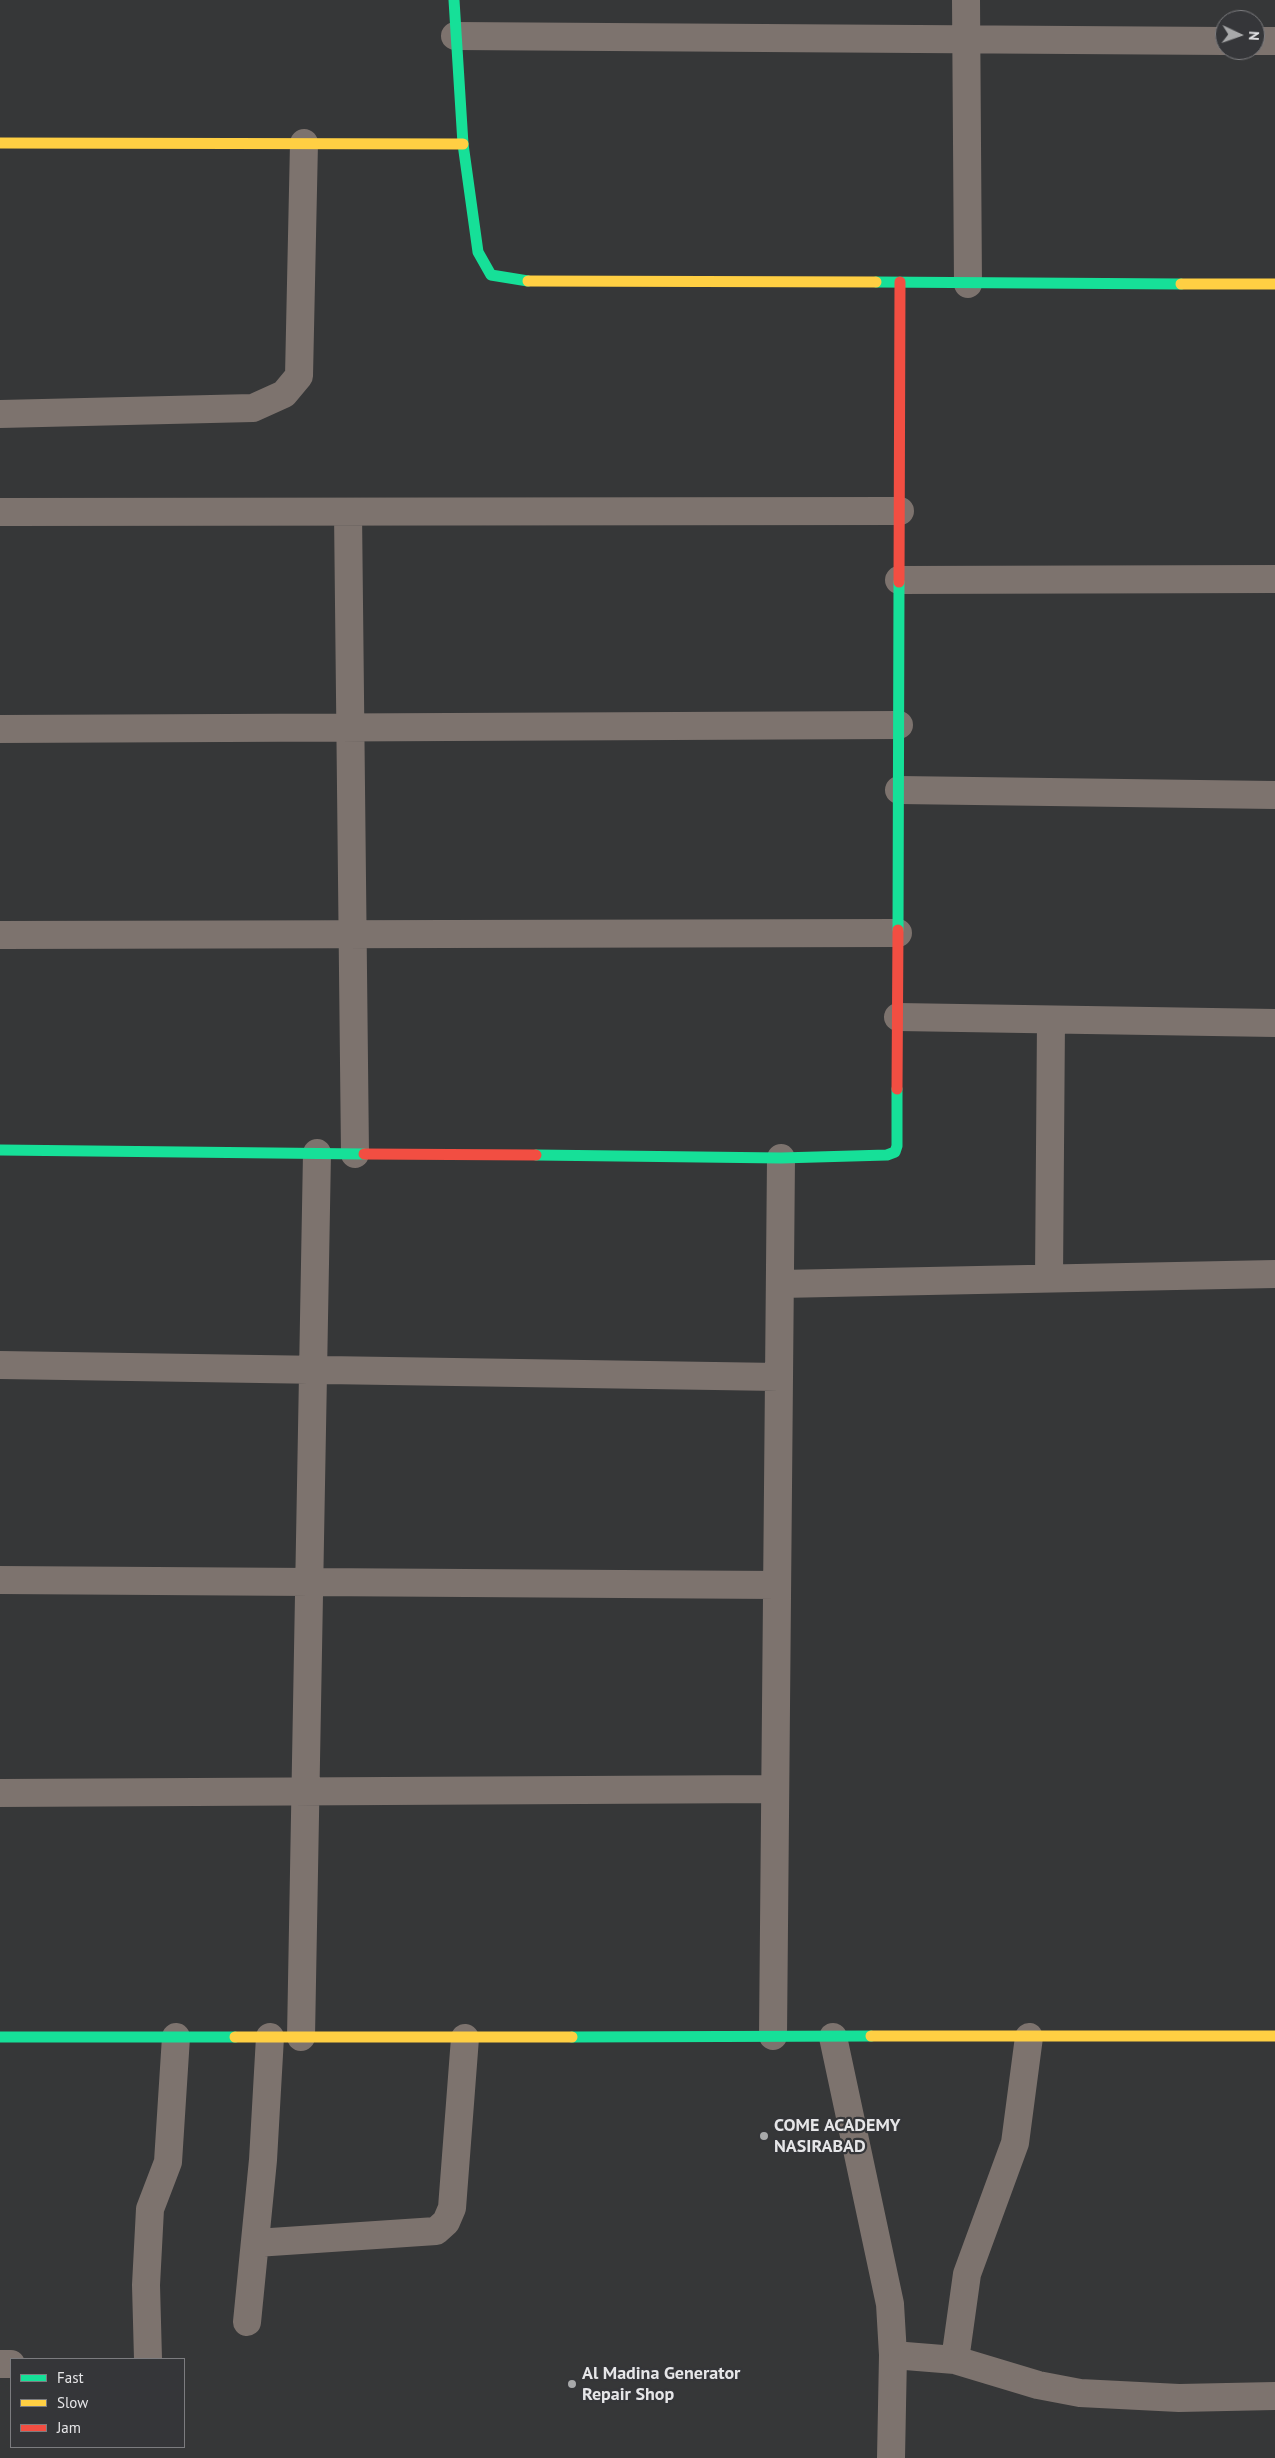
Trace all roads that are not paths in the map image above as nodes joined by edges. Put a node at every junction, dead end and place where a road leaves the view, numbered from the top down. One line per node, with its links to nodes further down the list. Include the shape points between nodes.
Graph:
1 (454, 0): 3 (street)
2 (966, 0): 4 (street)
3 (455, 36): 4 (street); 8 (street)
4 (966, 39): 5 (street); 10 (street)
5 (1215, 40)
6 (0, 143): 7 (street)
7 (304, 143): 8 (street); 12 (street, via 299,376 284,394 253,408)
8 (463, 144): 9 (street, via 478,252 492,275 520,282)
9 (900, 282): 10 (street); 13 (street)
10 (968, 284): 11 (street)
11 (1275, 284)
12 (0, 414)
13 (900, 511): 15 (street); 17 (street)
14 (0, 512): 15 (street)
15 (348, 512): 19 (street)
16 (1275, 579): 17 (street)
17 (899, 580): 18 (street)
18 (899, 725): 19 (street); 21 (street)
19 (350, 727): 20 (street); 24 (street)
20 (0, 729)
21 (899, 790): 22 (street); 23 (street)
22 (1275, 795)
23 (898, 933): 24 (street); 26 (street)
24 (352, 934): 25 (street); 31 (street)
25 (0, 935)
26 (898, 1017): 27 (street); 32 (street, via 897,1146 894,1152 887,1155)
27 (1051, 1020): 28 (street); 34 (street)
28 (1275, 1023)
29 (0, 1150): 30 (street)
30 (316, 1153): 31 (street); 37 (street)
31 (355, 1154): 32 (street)
32 (780, 1158): 35 (street)
33 (1275, 1274): 34 (street)
34 (1049, 1278): 35 (street)
35 (780, 1284): 38 (street)
36 (0, 1365): 37 (street)
37 (313, 1370): 38 (street); 40 (street)
38 (779, 1377): 41 (street)
39 (0, 1580): 40 (street)
40 (309, 1582): 41 (street); 43 (street)
41 (777, 1585): 42 (street)
42 (775, 1790): 43 (street); 45 (street)
43 (305, 1792): 44 (street); 50 (street)
44 (0, 1793)
45 (773, 2036): 51 (street); 53 (street)
46 (1275, 2036): 52 (street)
47 (0, 2037): 48 (street)
48 (176, 2037): 49 (street); 57 (street, via 168,2162 150,2209 146,2285)
49 (270, 2037): 50 (street); 54 (street)
50 (301, 2037): 53 (street)
51 (833, 2037): 52 (street); 56 (street, via 890,2304)
52 (1029, 2037): 58 (street, via 1015,2143 967,2274)
53 (465, 2038): 54 (street, via 452,2208 446,2222 436,2231)
54 (256, 2243): 55 (street)
55 (247, 2322)
56 (893, 2355): 58 (street); 60 (street)
57 (148, 2358)
58 (955, 2360): 59 (street, via 1038,2385 1080,2393 1179,2398)
59 (1275, 2396)
60 (891, 2458)

